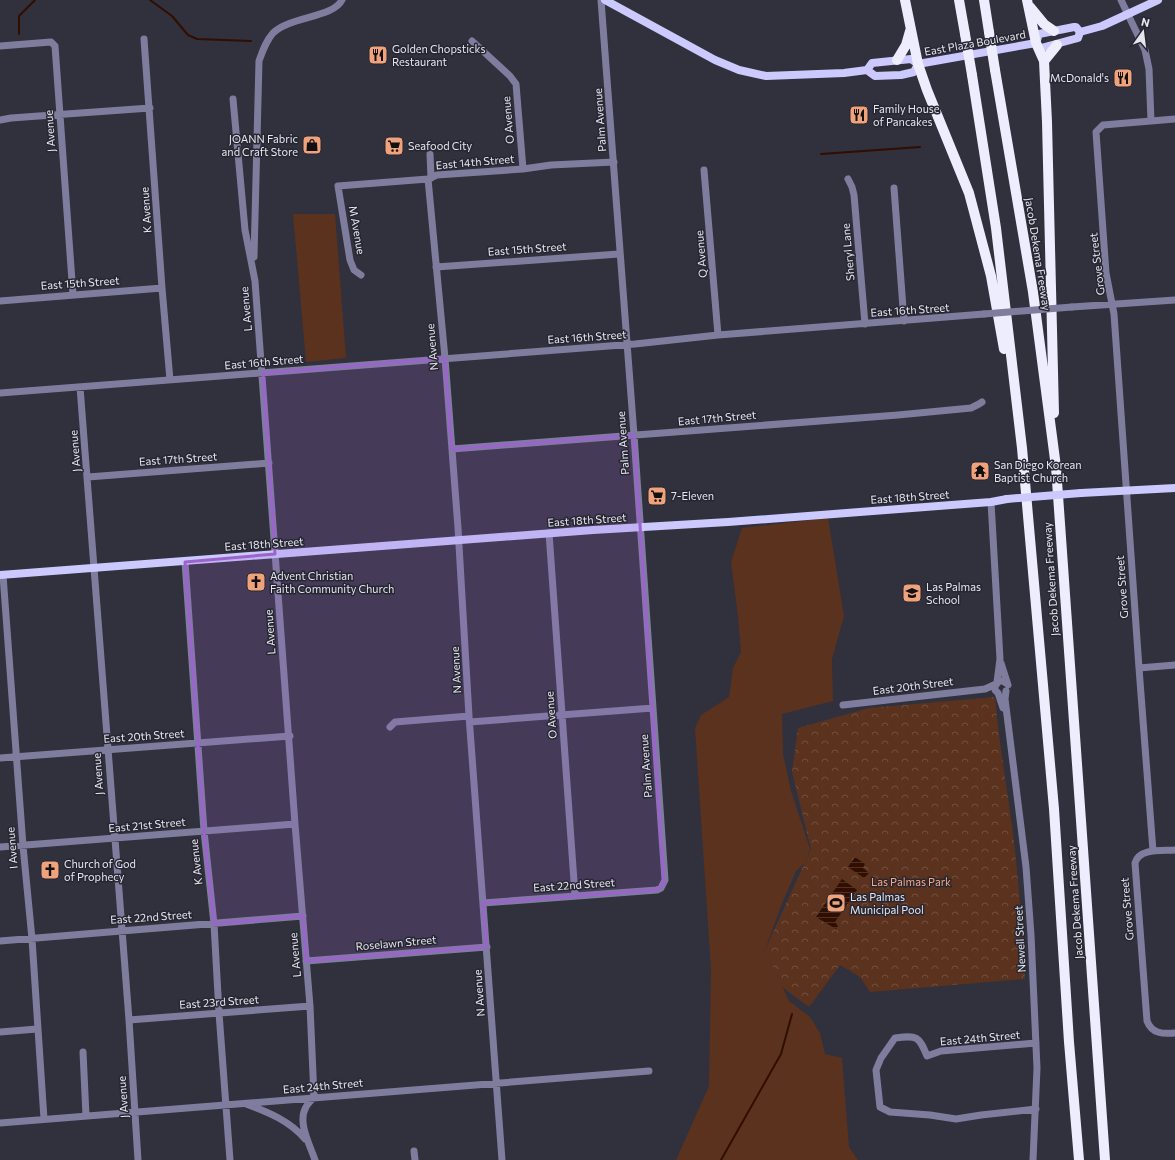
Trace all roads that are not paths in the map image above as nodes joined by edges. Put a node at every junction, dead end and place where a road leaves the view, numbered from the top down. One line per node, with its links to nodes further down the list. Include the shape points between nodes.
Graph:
1 (342, 0): 40 (street, via 332,10 281,27 264,45 259,61)
2 (601, 0): 30 (street, Palm Avenue)
3 (605, 0): 22 (main road, East Plaza Boulevard, via 715,60 739,70 766,76)
4 (905, 0): 11 (highway)
5 (959, 0): 58 (highway, Jacob Dekema Freeway, bridge, via 996,228)
6 (984, 0): 60 (highway, Jacob Dekema Freeway, bridge, via 1033,292)
7 (1121, 0): 10 (street)
8 (1158, 0): 10 (main road, East Plaza Boulevard)
9 (1028, 2): 12 (highway, via 1044,24); 16 (highway)
10 (1127, 14): 13 (main road, East Plaza Boulevard, via 1102,26); 28 (street, via 1145,50 1149,69)
11 (910, 29): 19 (highway, via 906,45); 21 (highway)
12 (1054, 31): 13 (main road, East Plaza Boulevard, via 1076,27); 16 (main road, East Plaza Boulevard, via 1039,34)
13 (1080, 32): 17 (main road, East Plaza Boulevard, via 1078,38)
14 (144, 39): 24 (street, K Avenue)
15 (472, 41): 31 (street, O Avenue, via 516,84)
16 (1036, 43): 17 (main road, East Plaza Boulevard, via 1041,48); 20 (highway); 21 (main road, East Plaza Boulevard)
17 (1057, 45): 20 (highway)
18 (0, 46): 25 (street, J Avenue, via 48,42 55,46)
19 (897, 60): 21 (main road, East Plaza Boulevard, via 911,59); 22 (main road, East Plaza Boulevard, via 872,63)
20 (1044, 61): 60 (highway, via 1048,122)
21 (918, 64): 22 (main road, East Plaza Boulevard, via 914,72 901,75 875,76); 58 (highway, via 969,193 991,276)
22 (867, 70)
23 (233, 99): 40 (street, L Avenue, via 245,230)
24 (150, 108): 25 (street); 41 (street, K Avenue)
25 (60, 114): 27 (street); 42 (street, J Avenue)
26 (1175, 119): 28 (street)
27 (0, 120)
28 (1151, 121): 45 (street, Grove Street, via 1103,125 1096,132 1106,273)
29 (430, 154): 33 (street, N Avenue)
30 (614, 162): 31 (street, East 14th Street); 37 (street, Palm Avenue)
31 (523, 169): 33 (street, East 14th Street, via 437,175)
32 (704, 170): 48 (street, Q Avenue)
33 (430, 178): 35 (street, East 14th Street); 38 (street, N Avenue)
34 (848, 179): 47 (street, Sheryl Lane, via 854,195)
35 (338, 186): 39 (street, M Avenue, via 350,260 354,270)
36 (894, 188): 46 (street)
37 (619, 254): 38 (street, East 15th Street); 49 (street, Palm Avenue)
38 (436, 267): 50 (street, N Avenue)
39 (362, 275)
40 (255, 282): 51 (street, L Avenue)
41 (162, 288): 42 (street, East 15th Street); 52 (street, K Avenue)
42 (73, 295): 44 (street, East 15th Street)
43 (1175, 300): 45 (street, East 16th Street)
44 (0, 301)
45 (1113, 304): 46 (street, East 16th Street, bridge); 63 (street, Grove Street)
46 (904, 321): 47 (street, East 16th Street)
47 (865, 324): 48 (street, East 16th Street)
48 (718, 335): 49 (street, East 16th Street)
49 (627, 345): 50 (street, East 16th Street); 56 (street, Palm Avenue)
50 (445, 358): 51 (street, East 16th Street); 57 (street, N Avenue)
51 (262, 373): 52 (street, East 16th Street); 59 (street, L Avenue)
52 (170, 380): 53 (street, East 16th Street)
53 (80, 387): 54 (street, East 16th Street); 61 (street, J Avenue)
54 (0, 393)
55 (982, 402): 56 (street, East 17th Street, via 971,408)
56 (634, 436): 57 (street, East 17th Street); 65 (street, Palm Avenue)
57 (452, 449): 67 (street, N Avenue)
58 (1023, 457): 132 (highway, Jacob Dekema Freeway, via 1054,810)
59 (269, 463): 61 (street, East 17th Street); 68 (street, L Avenue)
60 (1056, 467): 133 (highway, Jacob Dekema Freeway)
61 (88, 477): 70 (street, J Avenue)
62 (1175, 488): 63 (main road, East 18th Street)
63 (1127, 491): 64 (main road, East 18th Street, bridge); 74 (street, Grove Street)
64 (991, 502): 65 (main road, East 18th Street); 72 (street, Newell Street)
65 (640, 527): 66 (main road, East 18th Street); 79 (street, Palm Avenue)
66 (549, 534): 67 (main road, East 18th Street); 80 (street, O Avenue)
67 (459, 541): 68 (main road, East 18th Street); 82 (street, N Avenue)
68 (276, 554): 69 (main road, East 18th Street); 84 (street, L Avenue)
69 (185, 562): 70 (main road, East 18th Street); 85 (street, K Avenue)
70 (93, 568): 71 (main road, East 18th Street); 86 (street, J Avenue)
71 (2, 575): 87 (street, I Avenue)
72 (1000, 659): 75 (street, Newell Street); 76 (street, Newell Street)
73 (1175, 664): 74 (street)
74 (1138, 668): 95 (street, Grove Street)
75 (1006, 683): 76 (street, via 1003,681); 77 (street, Newell Street)
76 (997, 688): 77 (street, via 1003,694); 78 (street, East 20th Street); 81 (street, Newell Street)
77 (1006, 691): 81 (street, Newell Street)
78 (843, 705)
79 (653, 708): 80 (street); 96 (street, Palm Avenue)
80 (562, 715): 82 (street); 97 (street, O Avenue)
81 (1007, 717): 112 (street, Newell Street, via 1026,867)
82 (470, 719): 83 (street, via 396,722); 98 (street, N Avenue)
83 (390, 728)
84 (290, 736): 85 (street, East 20th Street); 89 (street, L Avenue)
85 (197, 743): 86 (street, East 20th Street); 90 (street, K Avenue)
86 (107, 750): 87 (street, East 20th Street); 91 (street, J Avenue)
87 (17, 757): 88 (street, East 20th Street); 92 (street, I Avenue)
88 (0, 758)
89 (295, 824): 90 (street, East 21st Street); 99 (street, L Avenue)
90 (204, 831): 91 (street, East 21st Street); 100 (street, K Avenue)
91 (114, 838): 92 (street, East 21st Street); 101 (street, J Avenue)
92 (23, 846): 93 (street, East 21st Street); 102 (street, I Avenue)
93 (0, 847)
94 (1175, 850): 95 (street)
95 (1153, 852): 111 (street, Grove Street, via 1141,853 1135,863 1147,1021 1153,1030 1161,1034)
96 (664, 884): 97 (street, East 22nd Street, via 657,890)
97 (575, 895): 98 (street, East 22nd Street)
98 (483, 903): 104 (street, N Avenue)
99 (303, 916): 100 (street, East 22nd Street); 105 (street, L Avenue)
100 (214, 924): 101 (street, East 22nd Street); 107 (street, K Avenue)
101 (122, 930): 102 (street, East 22nd Street); 108 (street, J Avenue)
102 (32, 938): 103 (street, East 22nd Street); 109 (street, I Avenue)
103 (0, 941)
104 (487, 947): 105 (street, Roselawn Street); 115 (street, N Avenue)
105 (306, 961): 106 (street, L Avenue)
106 (310, 1006): 107 (street, East 23rd Street); 116 (street, L Avenue)
107 (219, 1013): 108 (street, East 23rd Street); 118 (street, K Avenue)
108 (129, 1020): 120 (street, J Avenue)
109 (37, 1029): 110 (street); 122 (street, I Avenue)
110 (0, 1032)
111 (1175, 1033)
112 (1036, 1043): 119 (street, Newell Street); 119 (street, East 24th Street, via 941,1051 927,1056 921,1041 917,1038 895,1038 876,1070 880,1107 890,1112 956,1119)
113 (82, 1052): 121 (street)
114 (649, 1072): 115 (street, East 24th Street)
115 (496, 1083): 116 (street, East 24th Street); 130 (street, N Avenue)
116 (314, 1097): 117 (street, East 24th Street); 124 (street, via 305,1107 304,1129)
117 (244, 1103): 118 (street, East 24th Street); 124 (street, via 274,1115)
118 (226, 1105): 120 (street, East 24th Street); 127 (street, K Avenue)
119 (1036, 1109): 131 (street, Newell Street)
120 (134, 1112): 121 (street, East 24th Street); 126 (street, J Avenue)
121 (86, 1116): 122 (street, East 24th Street)
122 (44, 1119): 123 (street, East 24th Street)
123 (0, 1123)
124 (307, 1141): 128 (street)
125 (414, 1151): 129 (street)
126 (138, 1160)
127 (230, 1160)
128 (315, 1160)
129 (415, 1160)
130 (502, 1160)
131 (1033, 1160)
132 (1079, 1160)
133 (1105, 1160)

